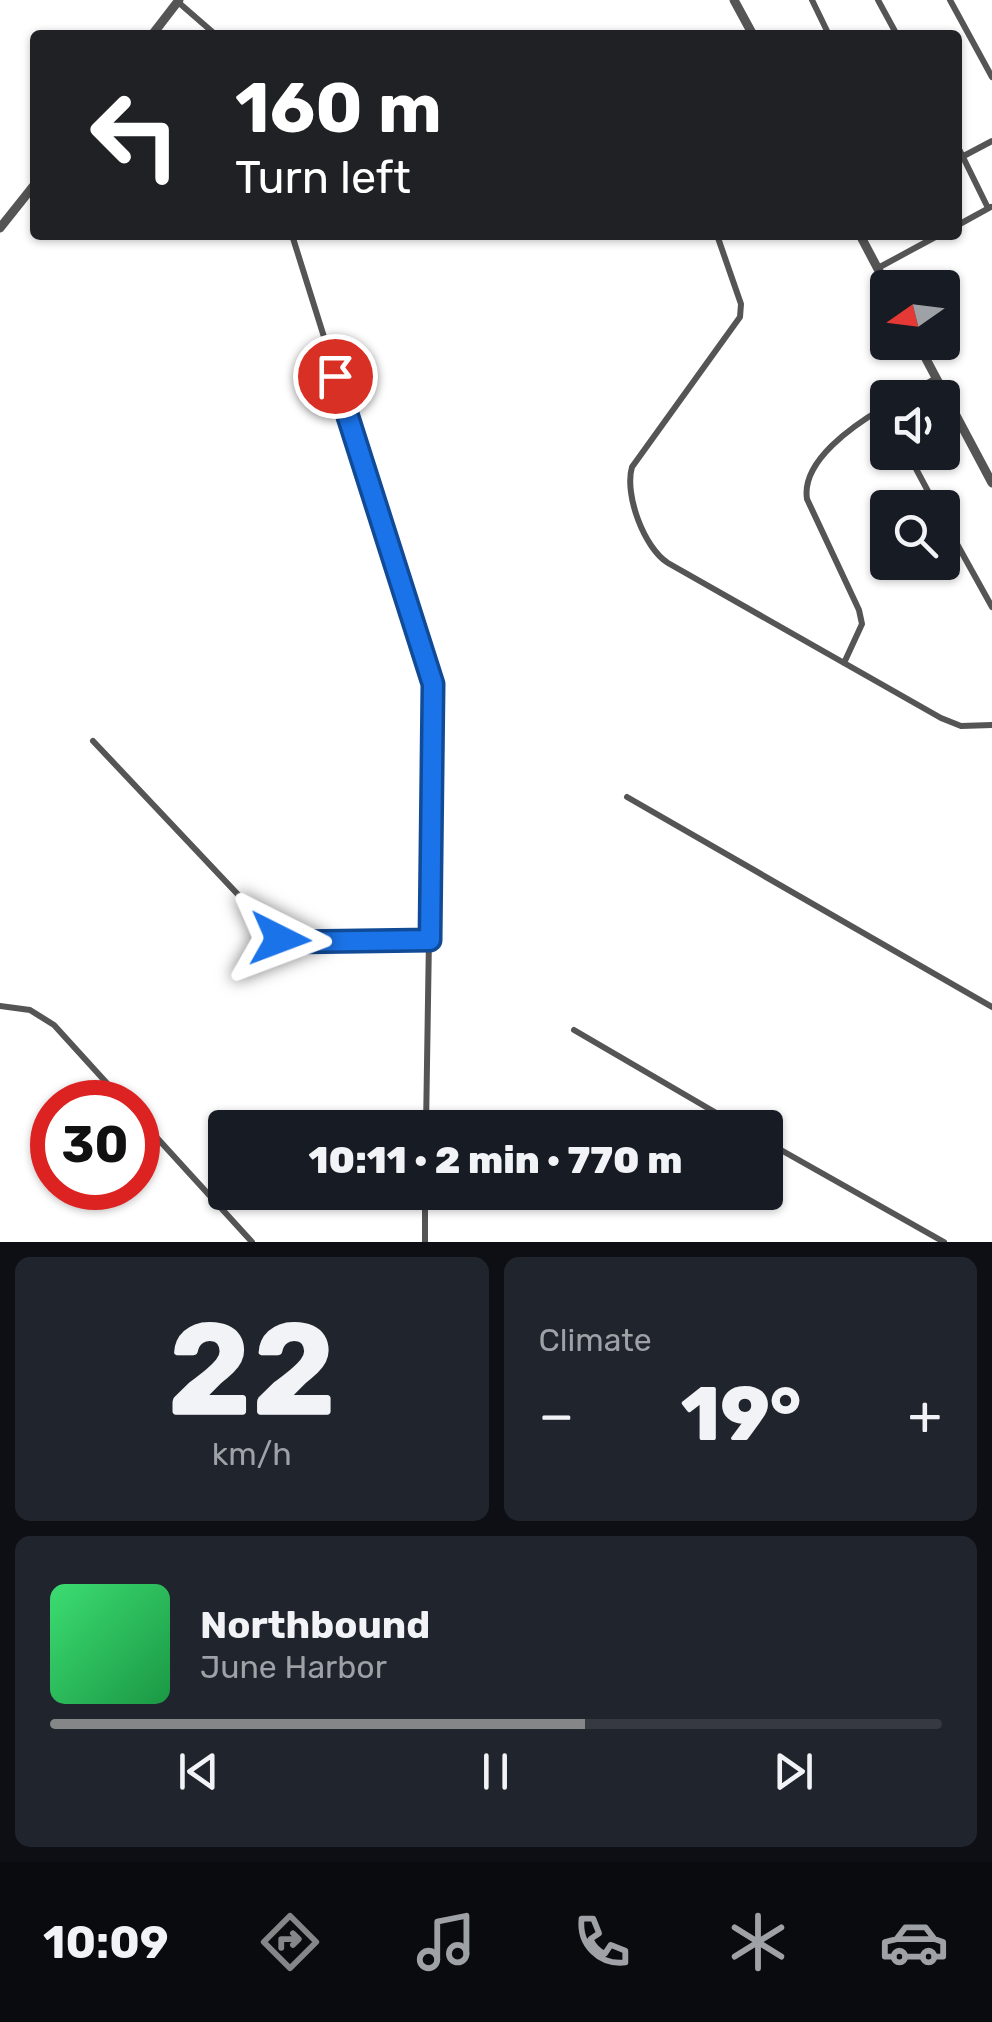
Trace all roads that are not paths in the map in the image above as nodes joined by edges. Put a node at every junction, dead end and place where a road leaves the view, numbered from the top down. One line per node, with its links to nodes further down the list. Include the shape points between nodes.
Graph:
1 (734, 0): 8 (street)
2 (812, 0): 9 (street)
3 (878, 0): 10 (street)
4 (950, 0): 11 (street)
5 (178, 1): 6 (street); 7 (street)
6 (156, 30)
7 (210, 30)
8 (750, 30)
9 (827, 30)
10 (894, 30)
11 (992, 77)
12 (992, 140): 13 (street)
13 (962, 156)
14 (962, 160): 16 (street)
15 (30, 190): 18 (street)
16 (990, 207): 17 (street)
17 (962, 223)
18 (0, 228)
19 (294, 240): 35 (street, via 433,684)
20 (719, 240): 31 (street, via 740,317 632,467 629,494 659,558)
21 (863, 240): 23 (street)
22 (930, 240): 23 (street)
23 (878, 268)
24 (926, 360): 25 (street)
25 (936, 378): 26 (street); 28 (street)
26 (932, 380)
27 (870, 416): 31 (street, via 836,442 806,487 860,610 862,624)
28 (992, 483)
29 (960, 550): 30 (street)
30 (992, 608)
31 (844, 663): 32 (street, via 950,722)
32 (992, 726)
33 (93, 741): 35 (street, via 280,939)
34 (627, 797): 37 (street)
35 (430, 940): 40 (street)
36 (0, 1006): 39 (street, via 30,1010 54,1025)
37 (992, 1007)
38 (574, 1030): 41 (street)
39 (104, 1080)
40 (426, 1110)
41 (711, 1110)
42 (160, 1141): 45 (street)
43 (783, 1151): 47 (street)
44 (425, 1210): 46 (street)
45 (252, 1242)
46 (424, 1242)
47 (944, 1242)

